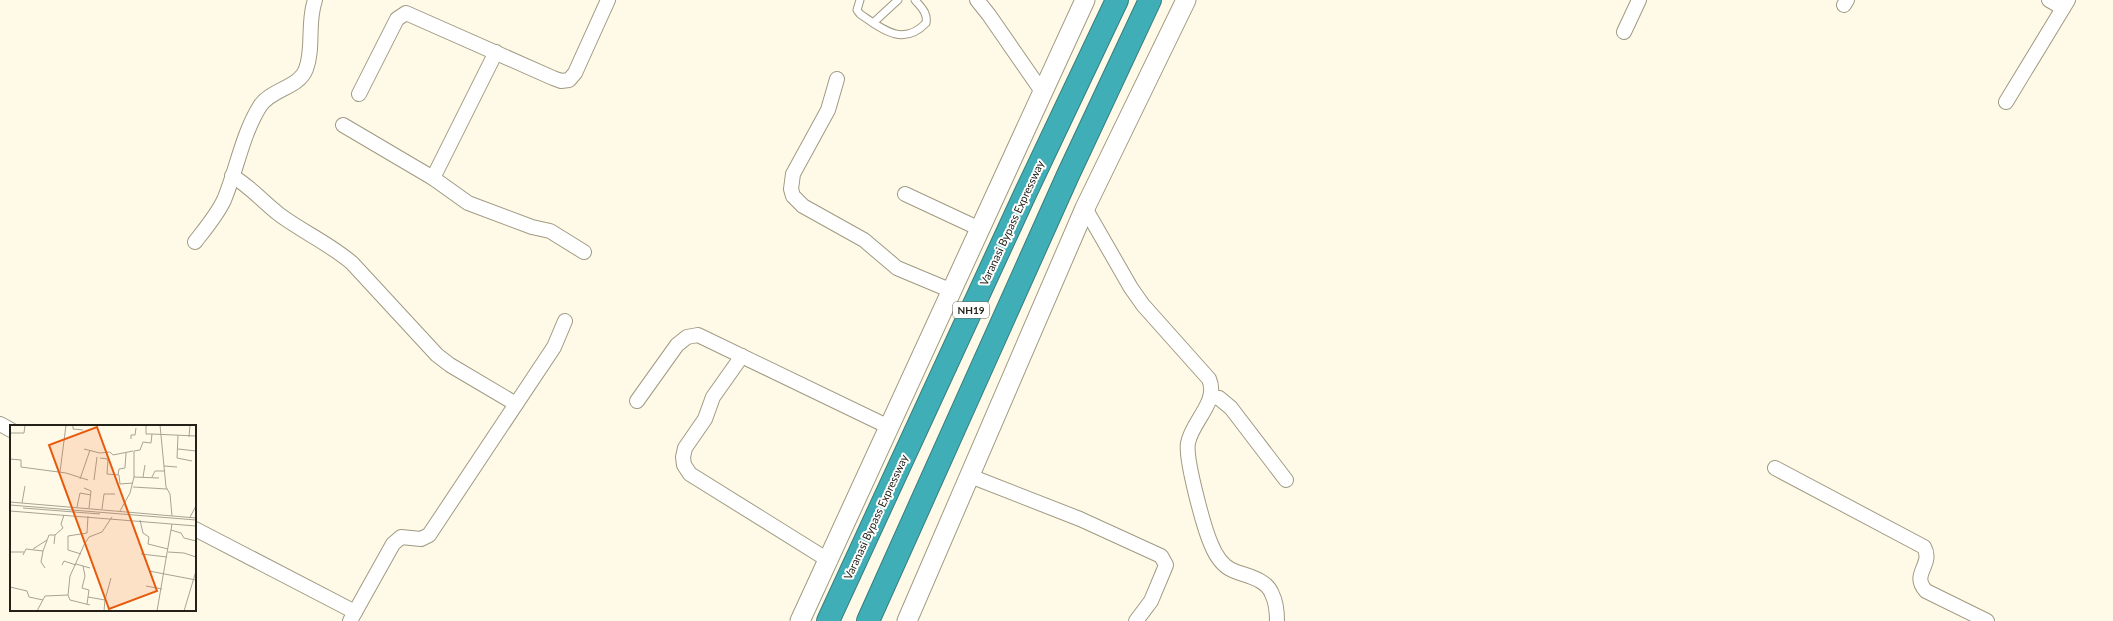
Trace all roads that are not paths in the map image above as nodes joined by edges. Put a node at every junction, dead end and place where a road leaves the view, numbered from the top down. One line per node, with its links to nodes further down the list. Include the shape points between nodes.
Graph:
1 (315, 0): 22 (street, via 310,21 306,70 300,78 269,96 260,106 246,132)
2 (608, 0): 16 (street, via 575,73 569,80 553,78)
3 (860, 0): 14 (lane, via 857,10)
4 (898, 0): 14 (lane)
5 (915, 0): 14 (lane, via 927,18 923,26 905,36)
6 (977, 0): 18 (street)
7 (1085, 0): 18 (street)
8 (1117, 0): 45 (highway, Varanasi Bypass Expressway / NH19)
9 (1150, 0): 46 (highway, NH19, via 1068,175)
10 (1186, 0): 25 (street)
11 (1639, 0): 15 (street)
12 (2049, 0): 13 (street)
13 (2066, 4): 20 (street)
14 (873, 23)
15 (1624, 32)
16 (496, 52): 19 (street, via 406,13 397,19); 23 (street)
17 (837, 79): 29 (street, via 828,110 793,174 790,183 793,196 810,211 872,245 897,268)
18 (1043, 93): 26 (street)
19 (359, 94)
20 (2006, 102)
21 (342, 125): 23 (street)
22 (232, 176): 27 (street, via 223,200); 34 (street, via 251,188 280,215 342,254 437,355)
23 (433, 178): 28 (street, via 476,207 550,231)
24 (905, 194): 26 (street)
25 (1085, 208): 32 (street, via 1143,305 1209,379 1213,387); 39 (street)
26 (980, 229): 29 (street)
27 (195, 242)
28 (584, 252)
29 (952, 291): 36 (street)
30 (565, 321): 34 (street, via 554,347)
31 (742, 356): 33 (street, via 698,335 687,337 677,345); 36 (street); 42 (street, via 713,397 705,419 685,448 684,465 690,474)
32 (1211, 396): 40 (street, via 1219,398 1231,408); 49 (street, via 1188,444 1188,461 1210,544 1218,560 1231,570 1262,582 1272,593)
33 (637, 401)
34 (516, 404): 43 (street, via 429,535 421,539 400,537 393,544)
35 (0, 424): 37 (street)
36 (889, 427): 42 (street)
37 (10, 429)
38 (1775, 468): 50 (street, via 1924,547 1927,554 1926,564 1919,578 1921,585)
39 (970, 476): 47 (street); 48 (street, via 1080,519 1161,556 1166,565 1151,601)
40 (1286, 480)
41 (196, 530): 43 (street)
42 (828, 560): 44 (street)
43 (352, 616)
44 (800, 621)
45 (828, 621)
46 (868, 621)
47 (907, 621)
48 (1136, 621)
49 (1277, 621)
50 (1987, 621)

